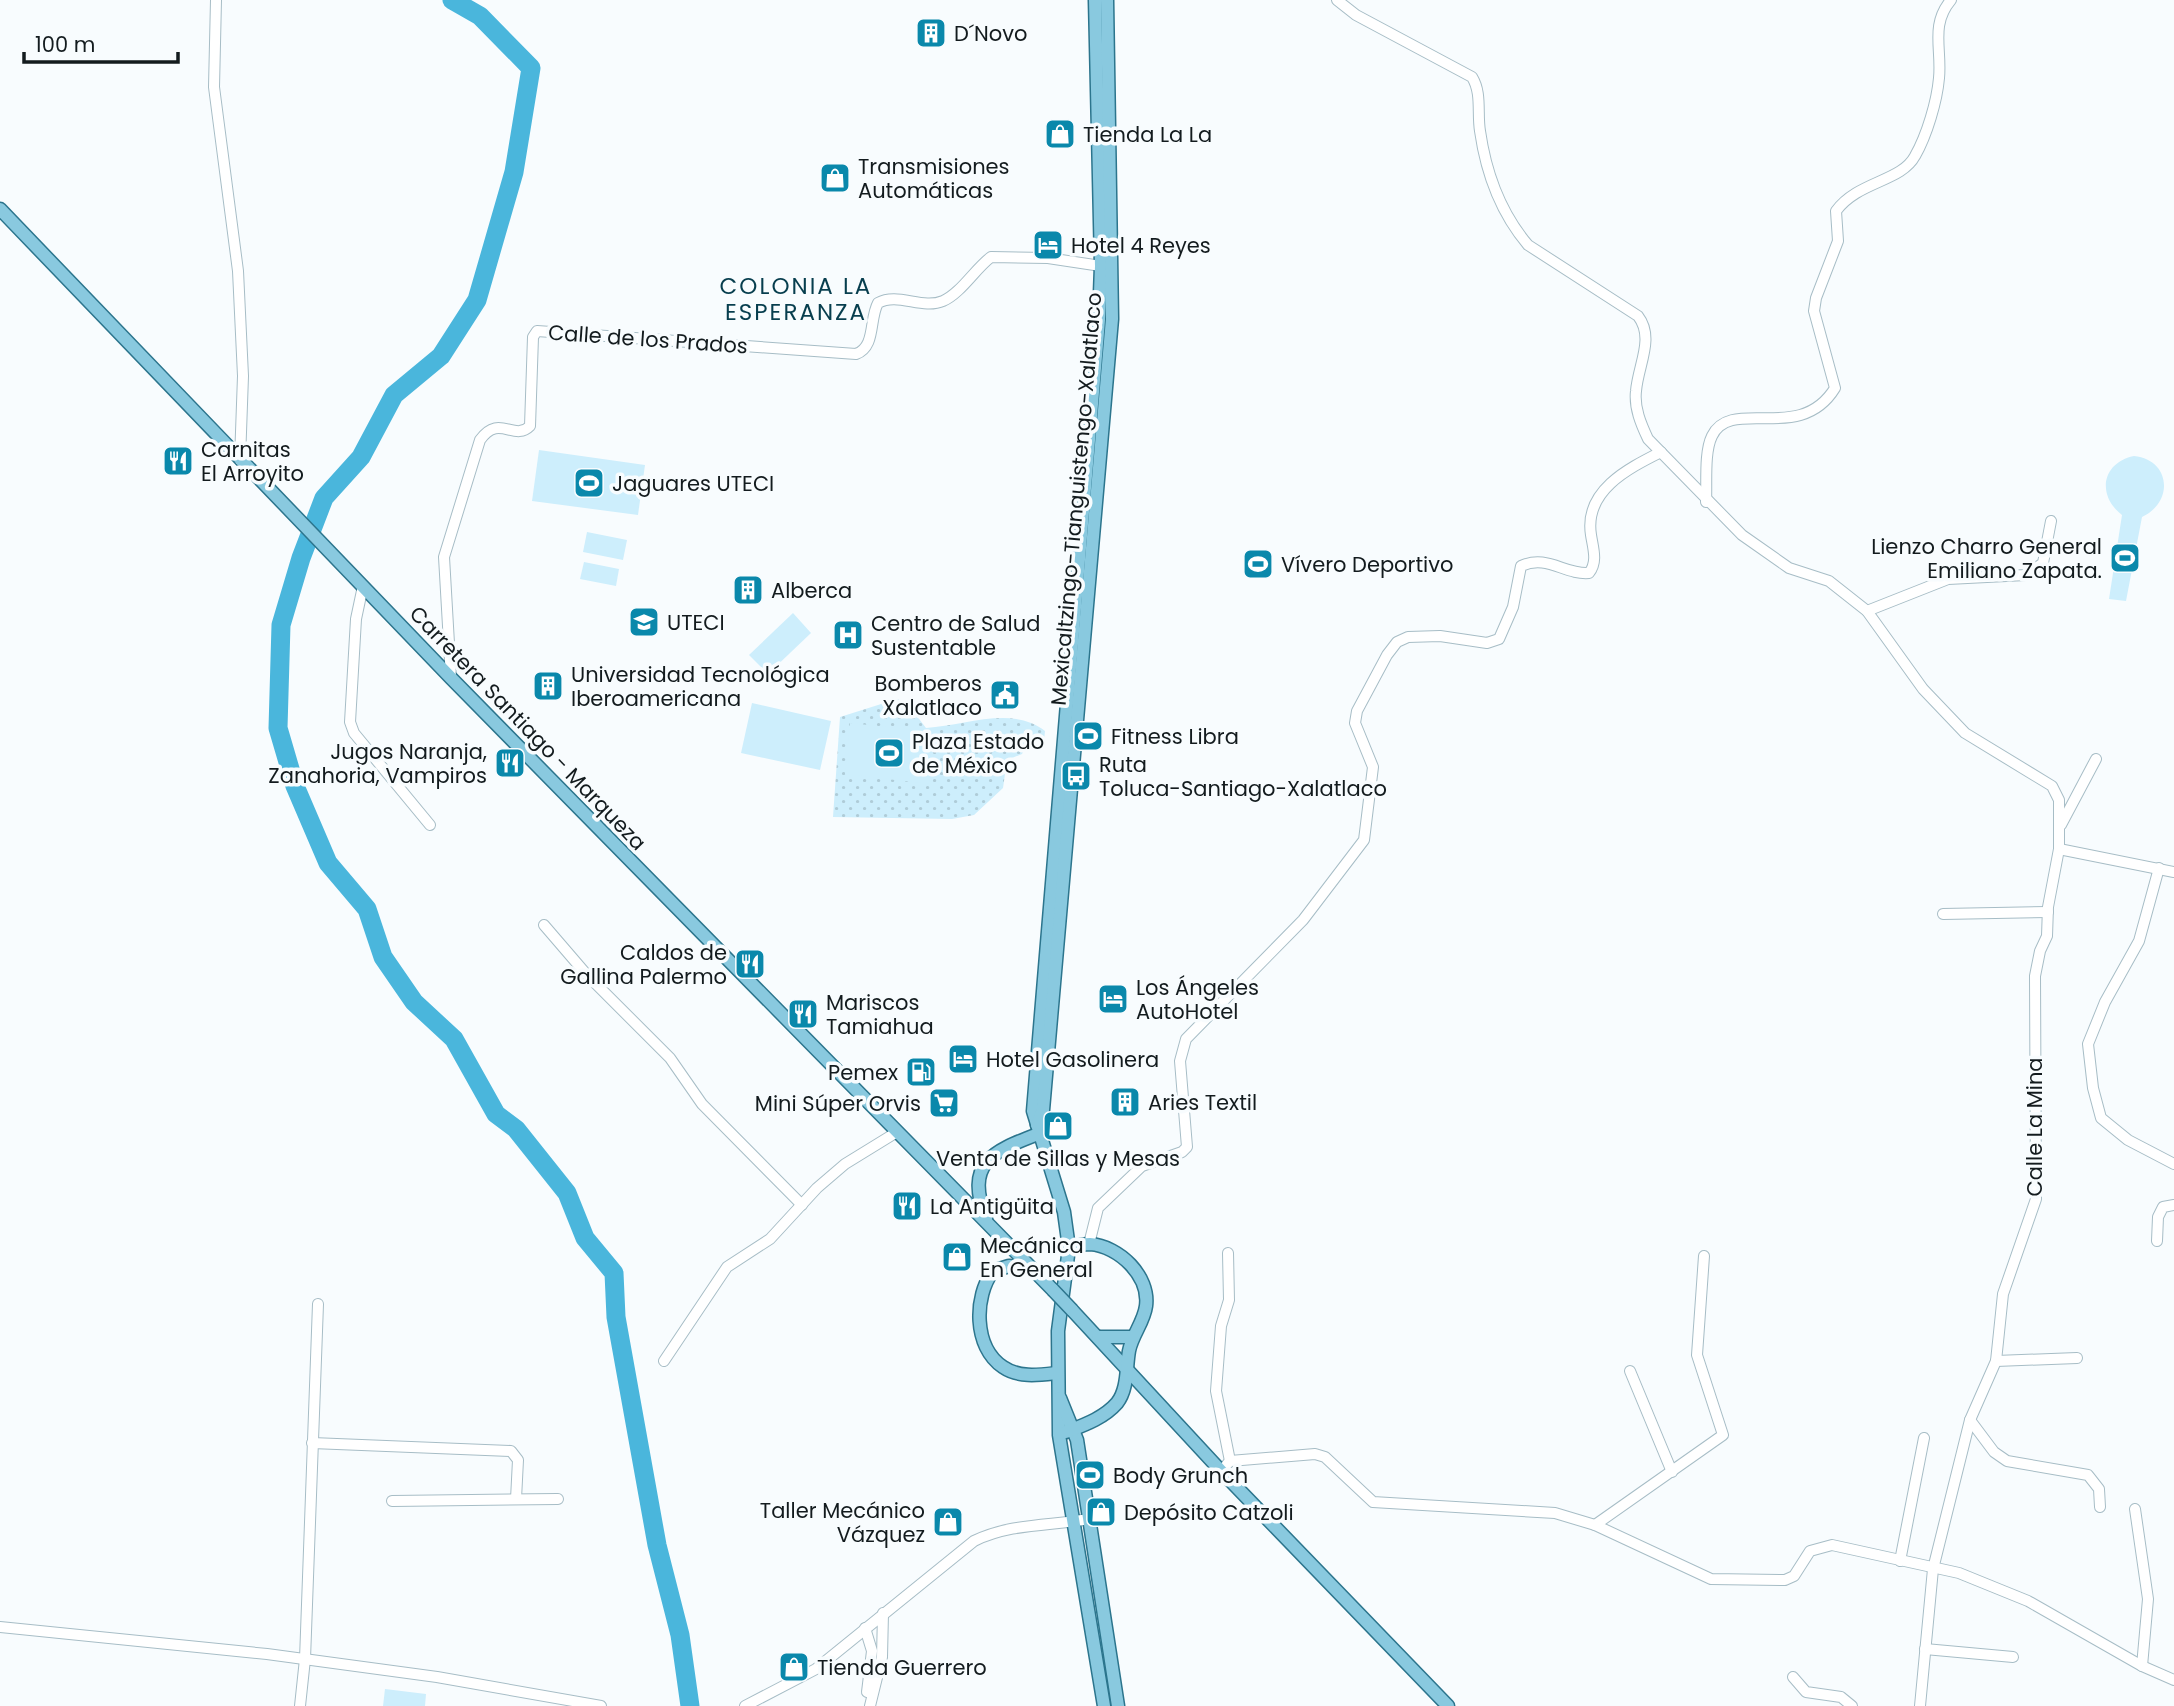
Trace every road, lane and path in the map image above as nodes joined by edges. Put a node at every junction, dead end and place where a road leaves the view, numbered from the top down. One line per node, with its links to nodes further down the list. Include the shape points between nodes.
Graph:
1 (216, 0): 9 (street, via 214,87 239,271)
2 (1095, 0): 7 (main road, Mexicaltzingo-Tianguistengo-Xalatlaco)
3 (1107, 0): 24 (main road, Mexicaltzingo-Tianguistengo-Xalatlaco, via 1112,319)
4 (1337, 0): 8 (street, Calle La Mina, via 1356,15 1472,77 1477,85 1490,177 1518,234 1644,324 1647,336 1636,393 1639,420)
5 (1951, 0): 10 (street, via 1938,22 1938,86 1916,154 1897,173 1849,195 1836,211 1838,241 1814,311 1835,388 1825,404 1785,420 1735,418 1720,422 1710,438)
6 (0, 209): 9 (main road, Carretera Santiago - Marqueza)
7 (1101, 266): 14 (street, Calle de los Prados, via 1048,258 991,257 943,301 929,304 894,299 878,303 869,343 856,354 537,331 533,337 530,426 520,431 490,428 480,440 448,535 443,582); 24 (main road, Mexicaltzingo-Tianguistengo-Xalatlaco, via 1042,975 1034,1111)
8 (1661, 452): 10 (street, Calle La Mina); 31 (street, via 1629,468 1598,498 1590,520 1594,562 1589,573 1545,562 1521,566 1513,607 1499,639 1487,643 1408,637 1387,655 1355,723 1373,767 1364,840 1303,920 1186,1040 1180,1061 1187,1146 1142,1166 1098,1208)
9 (240, 460): 12 (main road, Carretera Santiago - Marqueza)
10 (1706, 502): 13 (street, Calle La Mina, via 1789,568 1829,581)
11 (2051, 522): 13 (street, via 2043,563 2026,575 1948,579)
12 (363, 586): 14 (main road, Carretera Santiago - Marqueza); 16 (street, via 356,619 350,722 354,733)
13 (1867, 611): 17 (street, Calle La Mina, via 1923,689 1965,733 2052,786 2059,800)
14 (451, 678): 25 (main road, Carretera Santiago - Marqueza)
15 (2096, 759): 17 (street)
16 (430, 825)
17 (2059, 828): 18 (street, Calle La Mina)
18 (2059, 849): 19 (street); 21 (street, Calle La Mina)
19 (2159, 868): 20 (street); 26 (street, via 2139,941 2088,1044 2092,1088 2101,1118 2128,1140)
20 (2174, 872)
21 (2048, 912): 22 (street); 41 (street, Calle La Mina, via 2047,936 2035,975 2036,1199 2003,1294)
22 (1942, 914)
23 (544, 925): 27 (street, via 670,1058 718,1122)
24 (1038, 1130): 29 (main road, via 998,1150 983,1166 978,1185); 32 (main road, Mexicaltzingo-Tianguistengo-Xalatlaco, via 1064,1212)
25 (897, 1132): 27 (street, via 845,1164); 29 (main road, Carretera Santiago - Marqueza)
26 (2174, 1164)
27 (802, 1205): 40 (street, via 770,1239 726,1267)
28 (2174, 1205): 30 (street, via 2163,1207 2158,1217)
29 (989, 1226): 35 (main road, Carretera Santiago - Marqueza)
30 (2157, 1241)
31 (1089, 1244): 32 (main road); 37 (main road, via 1110,1249 1138,1274 1146,1306)
32 (1069, 1248): 44 (main road, Mexicaltzingo-Tianguistengo-Xalatlaco, via 1059,1313)
33 (1228, 1253): 51 (street, via 1229,1300 1221,1326 1216,1391)
34 (1704, 1256): 53 (street, via 1697,1355 1724,1433)
35 (1032, 1269): 38 (main road, Carretera Santiago - Marqueza, bridge); 44 (main road, via 1009,1266 993,1271 981,1290 980,1328 990,1353 1002,1366 1021,1374)
36 (318, 1304): 50 (street)
37 (1133, 1336): 38 (main road); 43 (main road)
38 (1098, 1337): 43 (main road, Carretera Santiago - Marqueza)
39 (2077, 1358): 41 (street)
40 (664, 1361)
41 (1996, 1361): 46 (street, Calle La Mina)
42 (1630, 1371): 53 (street)
43 (1128, 1372): 47 (main road, via 1119,1400 1097,1419); 52 (main road, Carretera Santiago - Marqueza)
44 (1057, 1373): 45 (main road, Mexicaltzingo-Tianguistengo-Xalatlaco)
45 (1058, 1393): 47 (main road, Mexicaltzingo-Tianguistengo-Xalatlaco); 48 (main road, Mexicaltzingo-Tianguistengo-Xalatlaco)
46 (1970, 1420): 57 (street, via 1994,1452 2007,1461 2088,1475 2099,1489); 63 (street, Calle La Mina)
47 (1073, 1429): 48 (main road); 59 (main road, Mexicaltzingo-Tianguistengo-Xalatlaco)
48 (1059, 1435): 60 (main road, Mexicaltzingo-Tianguistengo-Xalatlaco)
49 (1924, 1438): 62 (street)
50 (312, 1443): 55 (street, via 511,1451 518,1460); 69 (street)
51 (1230, 1461): 52 (street); 61 (street, via 1315,1454 1325,1457 1373,1502 1555,1513)
52 (1222, 1471): 80 (main road, Carretera Santiago - Marqueza)
53 (1672, 1472): 61 (street)
54 (558, 1499): 55 (street)
55 (516, 1500): 56 (street)
56 (393, 1501)
57 (2100, 1507)
58 (2135, 1509): 70 (street, via 2148,1599)
59 (1089, 1519): 60 (street); 79 (main road, Mexicaltzingo-Tianguistengo-Xalatlaco)
60 (1075, 1521): 64 (street, via 993,1532 974,1541); 78 (main road, Mexicaltzingo-Tianguistengo-Xalatlaco)
61 (1595, 1525): 62 (street, via 1711,1579 1785,1580 1794,1576 1810,1551 1832,1545)
62 (1900, 1561): 63 (street)
63 (1933, 1569): 67 (street, Calle La Mina); 70 (street, via 1959,1573 2028,1601)
64 (883, 1613): 66 (street); 77 (street, via 882,1657)
65 (0, 1627): 69 (street)
66 (865, 1628): 75 (street, via 816,1669); 76 (street, via 872,1651)
67 (1925, 1649): 68 (street); 82 (street, Calle La Mina)
68 (2013, 1657)
69 (304, 1659): 73 (street); 74 (street)
70 (2142, 1666): 72 (street)
71 (1793, 1677): 81 (street, via 1806,1692 1840,1697)
72 (2174, 1680)
73 (300, 1706)
74 (601, 1706)
75 (745, 1706)
76 (864, 1706)
77 (870, 1706)
78 (1104, 1706)
79 (1118, 1706)
80 (1447, 1706)
81 (1852, 1706)
82 (1920, 1706)

